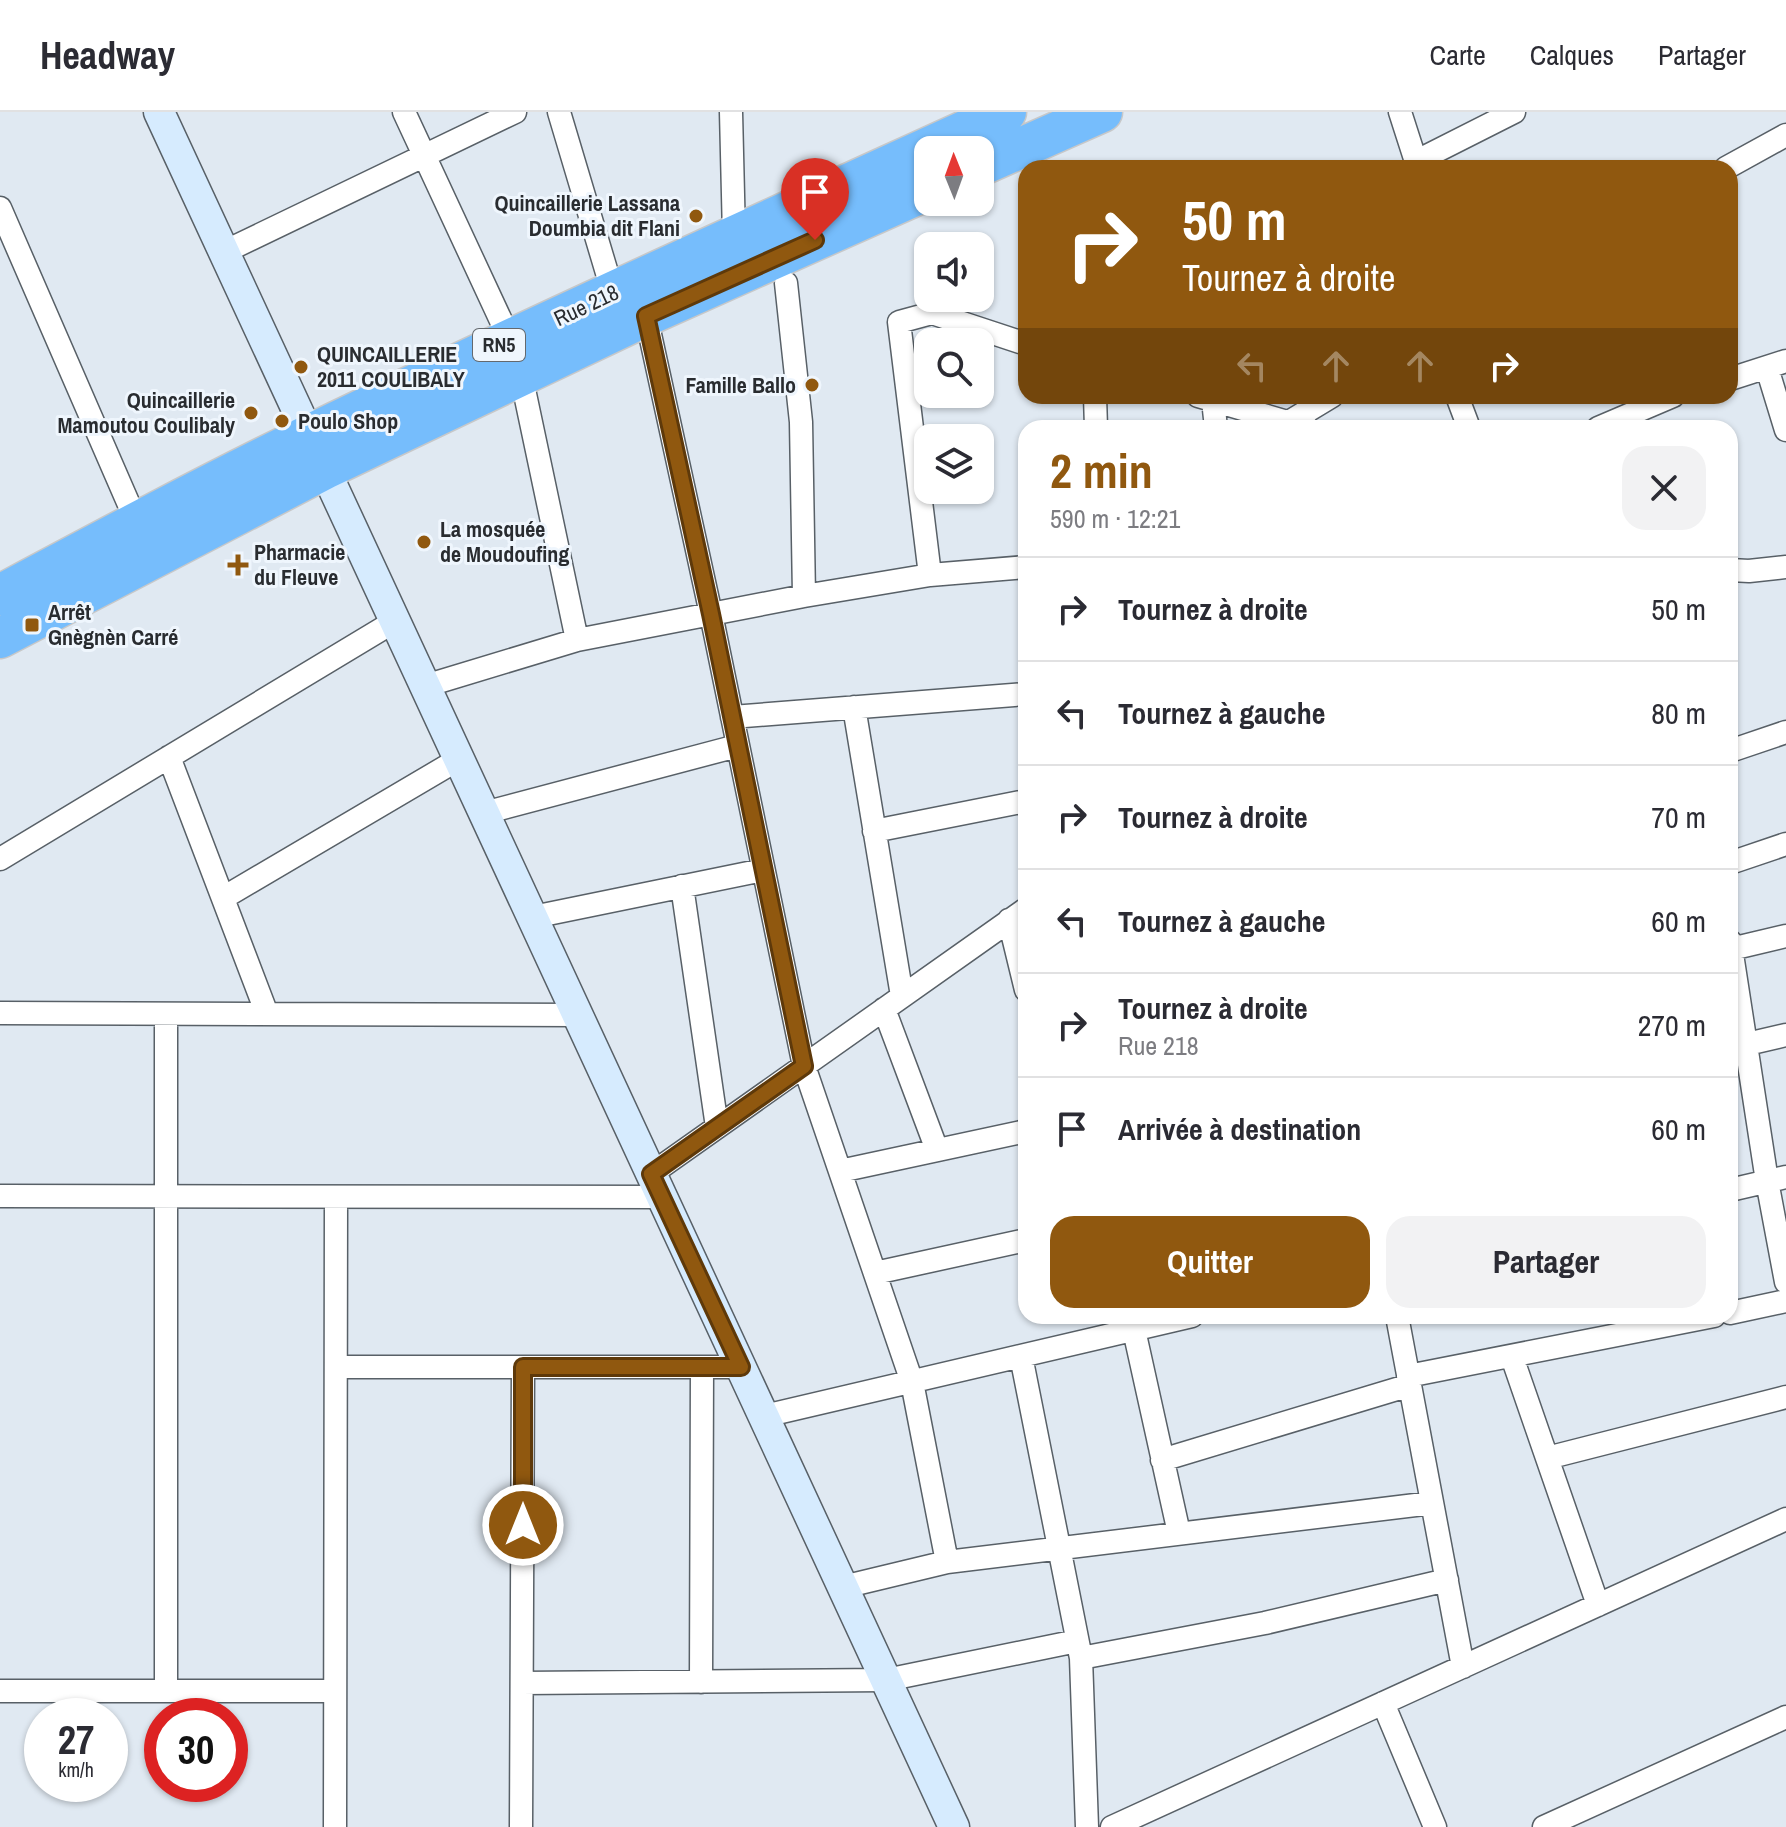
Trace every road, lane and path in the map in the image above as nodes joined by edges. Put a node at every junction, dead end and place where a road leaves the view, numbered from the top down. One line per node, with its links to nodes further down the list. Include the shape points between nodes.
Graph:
1 (159, 112): 19 (street)
2 (404, 112): 11 (street)
3 (515, 112): 11 (street)
4 (559, 112): 22 (street)
5 (731, 112): 18 (street)
6 (1006, 112): 18 (highway, Rue 218 / RN5)
7 (1102, 112): 12 (highway)
8 (1400, 112): 13 (street)
9 (1514, 112): 14 (street)
10 (1786, 135): 15 (street)
11 (425, 155): 19 (street); 25 (street)
12 (994, 160)
13 (1414, 160)
14 (1425, 160)
15 (1738, 161)
16 (914, 196): 23 (highway, Rue 218 / RN5)
17 (0, 208): 20 (street)
18 (734, 236): 22 (highway, Rue 218 / RN5)
19 (224, 252): 35 (street)
20 (9, 253): 36 (street)
21 (786, 283): 42 (street, via 801,422)
22 (613, 293): 25 (highway, Rue 218 / RN5)
23 (646, 316): 25 (highway, Rue 218 / RN5); 43 (street)
24 (1018, 341): 40 (street, via 932,313 899,322)
25 (515, 358): 35 (highway, Rue 218 / RN5); 46 (street)
26 (1776, 365): 27 (street); 34 (street)
27 (1738, 377)
28 (1226, 404): 31 (street)
29 (1323, 404): 32 (street)
30 (1654, 404): 33 (street)
31 (1281, 420)
32 (1304, 420)
33 (1617, 420)
34 (1786, 430)
35 (317, 452): 36 (highway, Rue 218 / RN5); 44 (street); 45 (highway, Rue 218 / RN5)
36 (137, 523): 41 (highway, Rue 218 / RN5)
37 (1786, 567): 39 (street)
38 (1018, 568): 40 (street)
39 (1738, 570)
40 (930, 575): 42 (street)
41 (0, 595)
42 (804, 596): 43 (street)
43 (711, 614): 46 (street); 50 (street)
44 (395, 621): 47 (street); 54 (street)
45 (0, 638)
46 (577, 640): 47 (street)
47 (425, 686): 55 (street)
48 (1018, 695): 49 (street)
49 (854, 707): 50 (street); 58 (street)
50 (732, 717): 52 (street)
51 (1786, 732): 53 (street)
52 (737, 746): 57 (street); 62 (street)
53 (1738, 748)
54 (169, 757): 60 (street); 64 (street)
55 (459, 759): 57 (street); 64 (street)
56 (1018, 803): 58 (street)
57 (484, 813): 66 (street)
58 (874, 831): 69 (street)
59 (1786, 844): 61 (street)
60 (0, 859)
61 (1738, 860)
62 (763, 870): 63 (street); 76 (street)
63 (682, 886): 66 (street); 77 (street)
64 (223, 898): 72 (street)
65 (1018, 914): 69 (street)
66 (533, 917): 73 (street)
67 (1786, 936): 68 (street)
68 (1738, 944)
69 (893, 1003): 76 (street); 79 (street)
70 (0, 1013): 71 (street)
71 (166, 1014): 72 (street); 85 (street)
72 (267, 1014): 73 (street)
73 (578, 1015): 82 (street)
74 (1786, 1035): 75 (street)
75 (1738, 1046): 81 (street)
76 (804, 1066): 77 (street); 80 (street)
77 (717, 1127): 82 (street)
78 (1018, 1133): 79 (street)
79 (937, 1150): 80 (street)
80 (840, 1171): 88 (street)
81 (1777, 1179): 83 (street); 89 (street)
82 (657, 1185): 86 (street); 101 (street)
83 (1738, 1188)
84 (0, 1196): 85 (street)
85 (166, 1196): 86 (street); 122 (street)
86 (336, 1197): 98 (street)
87 (1018, 1242): 88 (street)
88 (875, 1273): 103 (street)
89 (1786, 1282)
90 (1786, 1301): 91 (street)
91 (1738, 1311)
92 (1159, 1324): 95 (street)
93 (1398, 1324): 102 (street)
94 (1675, 1324): 97 (street)
95 (1134, 1330): 96 (street); 107 (street)
96 (1021, 1356): 103 (street); 111 (street)
97 (1512, 1357): 102 (street); 106 (street)
98 (336, 1367): 99 (street); 123 (street)
99 (523, 1367): 100 (street); 120 (street)
100 (702, 1367): 101 (street); 119 (street)
101 (741, 1367): 105 (street)
102 (1409, 1380): 107 (street); 108 (street)
103 (912, 1382): 105 (street); 112 (street)
104 (1786, 1397): 106 (street)
105 (764, 1416): 114 (street)
106 (1547, 1458): 115 (street)
107 (1162, 1460): 110 (street)
108 (1432, 1503): 110 (street); 113 (street)
109 (1786, 1519): 115 (street)
110 (1179, 1533): 111 (street)
111 (1059, 1548): 112 (street); 116 (street)
112 (947, 1562): 114 (street)
113 (1447, 1580): 116 (street, via 1265,1623); 117 (street)
114 (843, 1587): 118 (street)
115 (1598, 1605): 117 (street)
116 (1079, 1650): 118 (street); 130 (street)
117 (1463, 1667): 124 (street)
118 (886, 1680): 119 (street); 129 (street)
119 (701, 1682): 120 (street)
120 (522, 1683): 128 (street)
121 (0, 1691): 122 (street)
122 (166, 1691): 123 (street)
123 (335, 1691): 127 (street)
124 (1383, 1703): 131 (street); 132 (street)
125 (1786, 1717): 126 (street)
126 (1557, 1824)
127 (335, 1827)
128 (521, 1827)
129 (954, 1827)
130 (1087, 1827)
131 (1112, 1827)
132 (1435, 1827)

